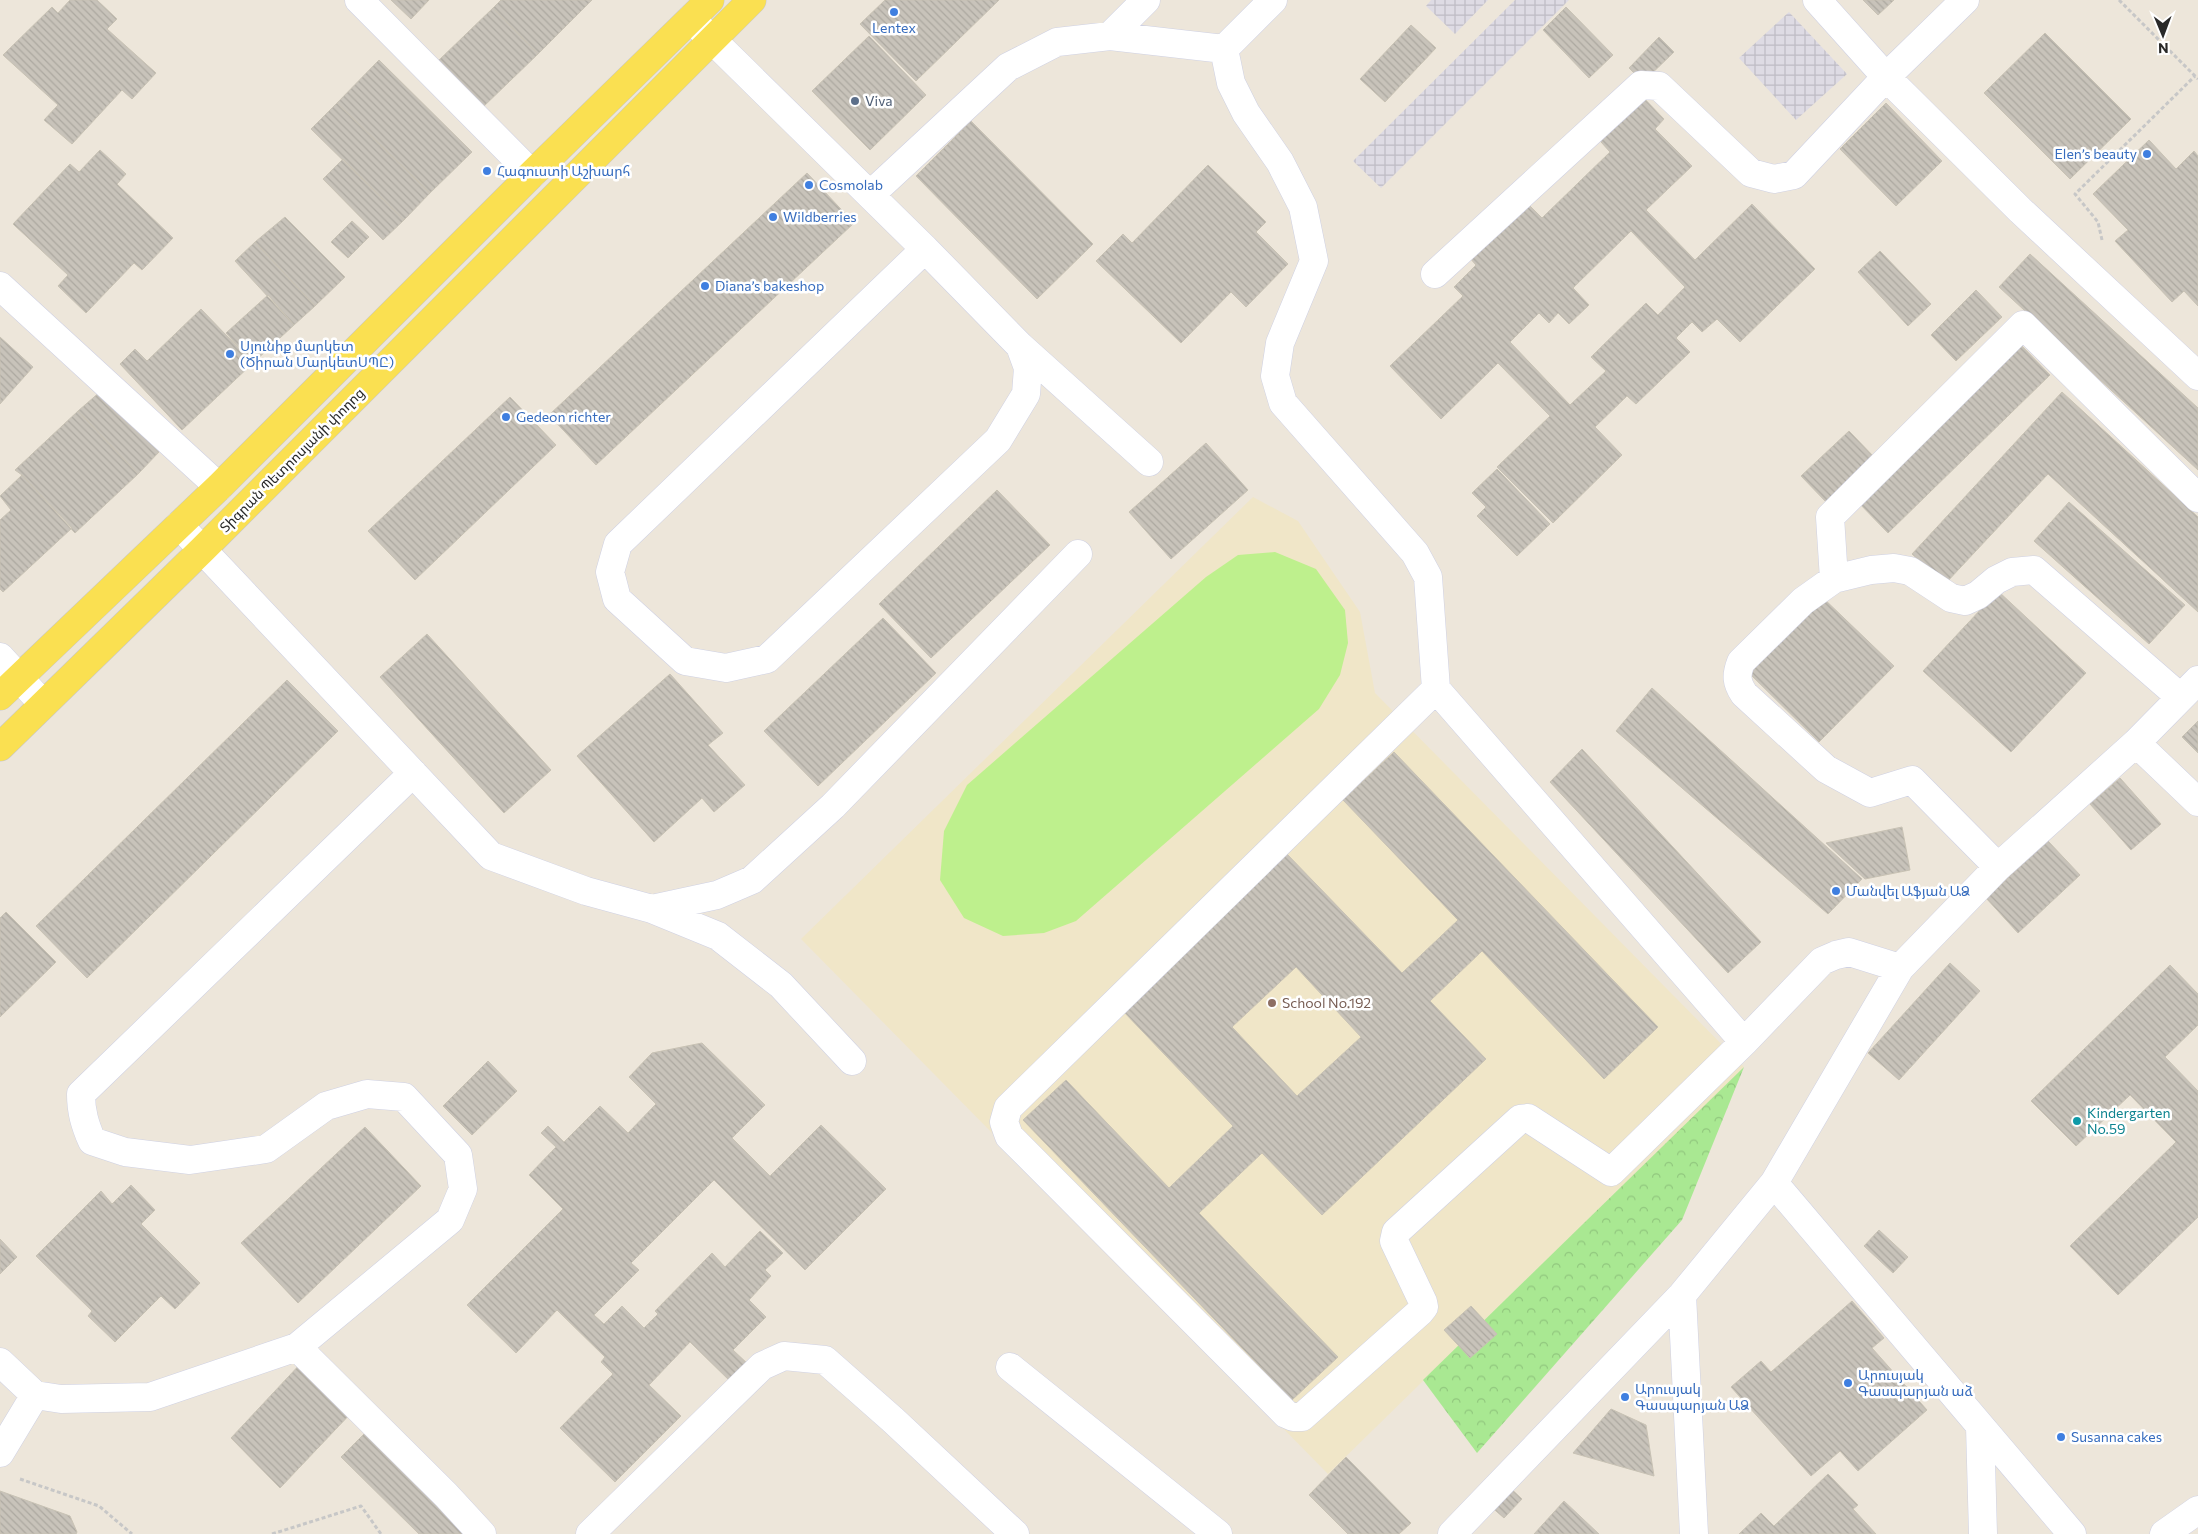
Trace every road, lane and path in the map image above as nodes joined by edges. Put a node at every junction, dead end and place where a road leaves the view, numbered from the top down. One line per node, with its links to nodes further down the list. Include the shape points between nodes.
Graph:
1 (359, 0): 15 (lane)
2 (710, 0): 9 (main road)
3 (752, 0): 11 (main road, Տիգրան Պետրոսյանի փողոց)
4 (1146, 0): 10 (lane)
5 (1273, 0): 12 (lane)
6 (1817, 0): 13 (lane)
7 (1965, 0): 13 (lane)
8 (2119, 0): 14 (path)
9 (691, 19): 11 (lane); 15 (main road)
10 (1110, 36): 12 (lane); 16 (lane, via 1058,42 1008,67)
11 (712, 40): 16 (lane); 27 (main road, Տիգրան Պետրոսյանի փողոց)
12 (1224, 49): 33 (lane, via 1231,83 1246,113 1280,162 1303,207 1314,261 1280,343 1275,376 1283,403 1415,553 1428,577)
13 (1886, 77): 19 (lane, via 1794,174 1774,179 1751,173 1659,86 1642,85); 22 (lane, via 2020,210)
14 (2196, 77): 17 (path, via 2075,194 2098,222)
15 (532, 174): 24 (main road)
16 (870, 195): 18 (lane)
17 (2105, 248)
18 (925, 249): 21 (lane); 21 (lane, via 618,544 610,572 616,599 685,662 726,668 767,659 998,440 1026,394 1028,368)
19 (1435, 274)
20 (0, 286): 24 (lane)
21 (1020, 346): 23 (lane)
22 (2198, 376)
23 (1149, 462)
24 (219, 487): 26 (main road)
25 (2198, 498): 29 (lane, via 2023,325 1830,518)
26 (179, 525): 27 (lane); 31 (main road)
27 (203, 549): 34 (main road, Տիգրան Պետրոսյանի փողոց); 37 (lane)
28 (1078, 554): 40 (lane, via 833,806 752,880 717,895)
29 (1834, 579): 32 (lane, via 1894,568 1910,571 1951,598 1965,601 1978,596 1996,580 2012,572 2034,570); 39 (lane, via 1802,601 1741,662 1737,683 1744,694 1826,769 1870,793 1912,780)
30 (0, 657): 31 (lane)
31 (9, 687): 34 (lane)
32 (2189, 688): 35 (lane)
33 (1436, 689): 42 (lane); 42 (lane, via 1008,1108 1004,1122 1009,1136 1286,1414 1302,1416 1424,1307 1394,1241 1396,1232 1520,1119 1528,1118 1612,1172)
34 (43, 704): 36 (main road, Տիգրան Պետրոսյանի փողոց)
35 (2136, 743): 38 (lane); 39 (lane)
36 (0, 747)
37 (413, 773): 40 (lane, via 491,856 586,891); 46 (lane, via 81,1094 84,1125 92,1141 125,1152 190,1160 266,1149 326,1106 367,1094 404,1097 458,1155 463,1189 450,1220)
38 (2198, 802)
39 (1998, 867): 41 (lane)
40 (652, 909): 43 (lane, via 718,936 781,985)
41 (1900, 968): 42 (lane, via 1849,952 1836,954 1822,961); 44 (lane)
42 (1744, 1042)
43 (852, 1061)
44 (1774, 1183): 45 (lane); 50 (lane)
45 (1682, 1295): 61 (lane); 62 (lane)
46 (297, 1347): 49 (lane, via 150,1397 61,1398); 57 (lane)
47 (0, 1362): 49 (lane)
48 (1010, 1367): 60 (lane)
49 (35, 1395): 51 (lane)
50 (1980, 1426): 63 (lane); 64 (lane)
51 (0, 1453)
52 (18, 1478): 54 (path, via 99,1506)
53 (2198, 1510): 65 (lane)
54 (132, 1534)
55 (272, 1534): 56 (path, via 362,1506)
56 (381, 1534)
57 (482, 1534)
58 (590, 1534): 59 (lane, via 762,1366 784,1356 825,1360)
59 (1015, 1534)
60 (1218, 1534)
61 (1452, 1534)
62 (1694, 1534)
63 (1983, 1534)
64 (2072, 1534)
65 (2164, 1534)

